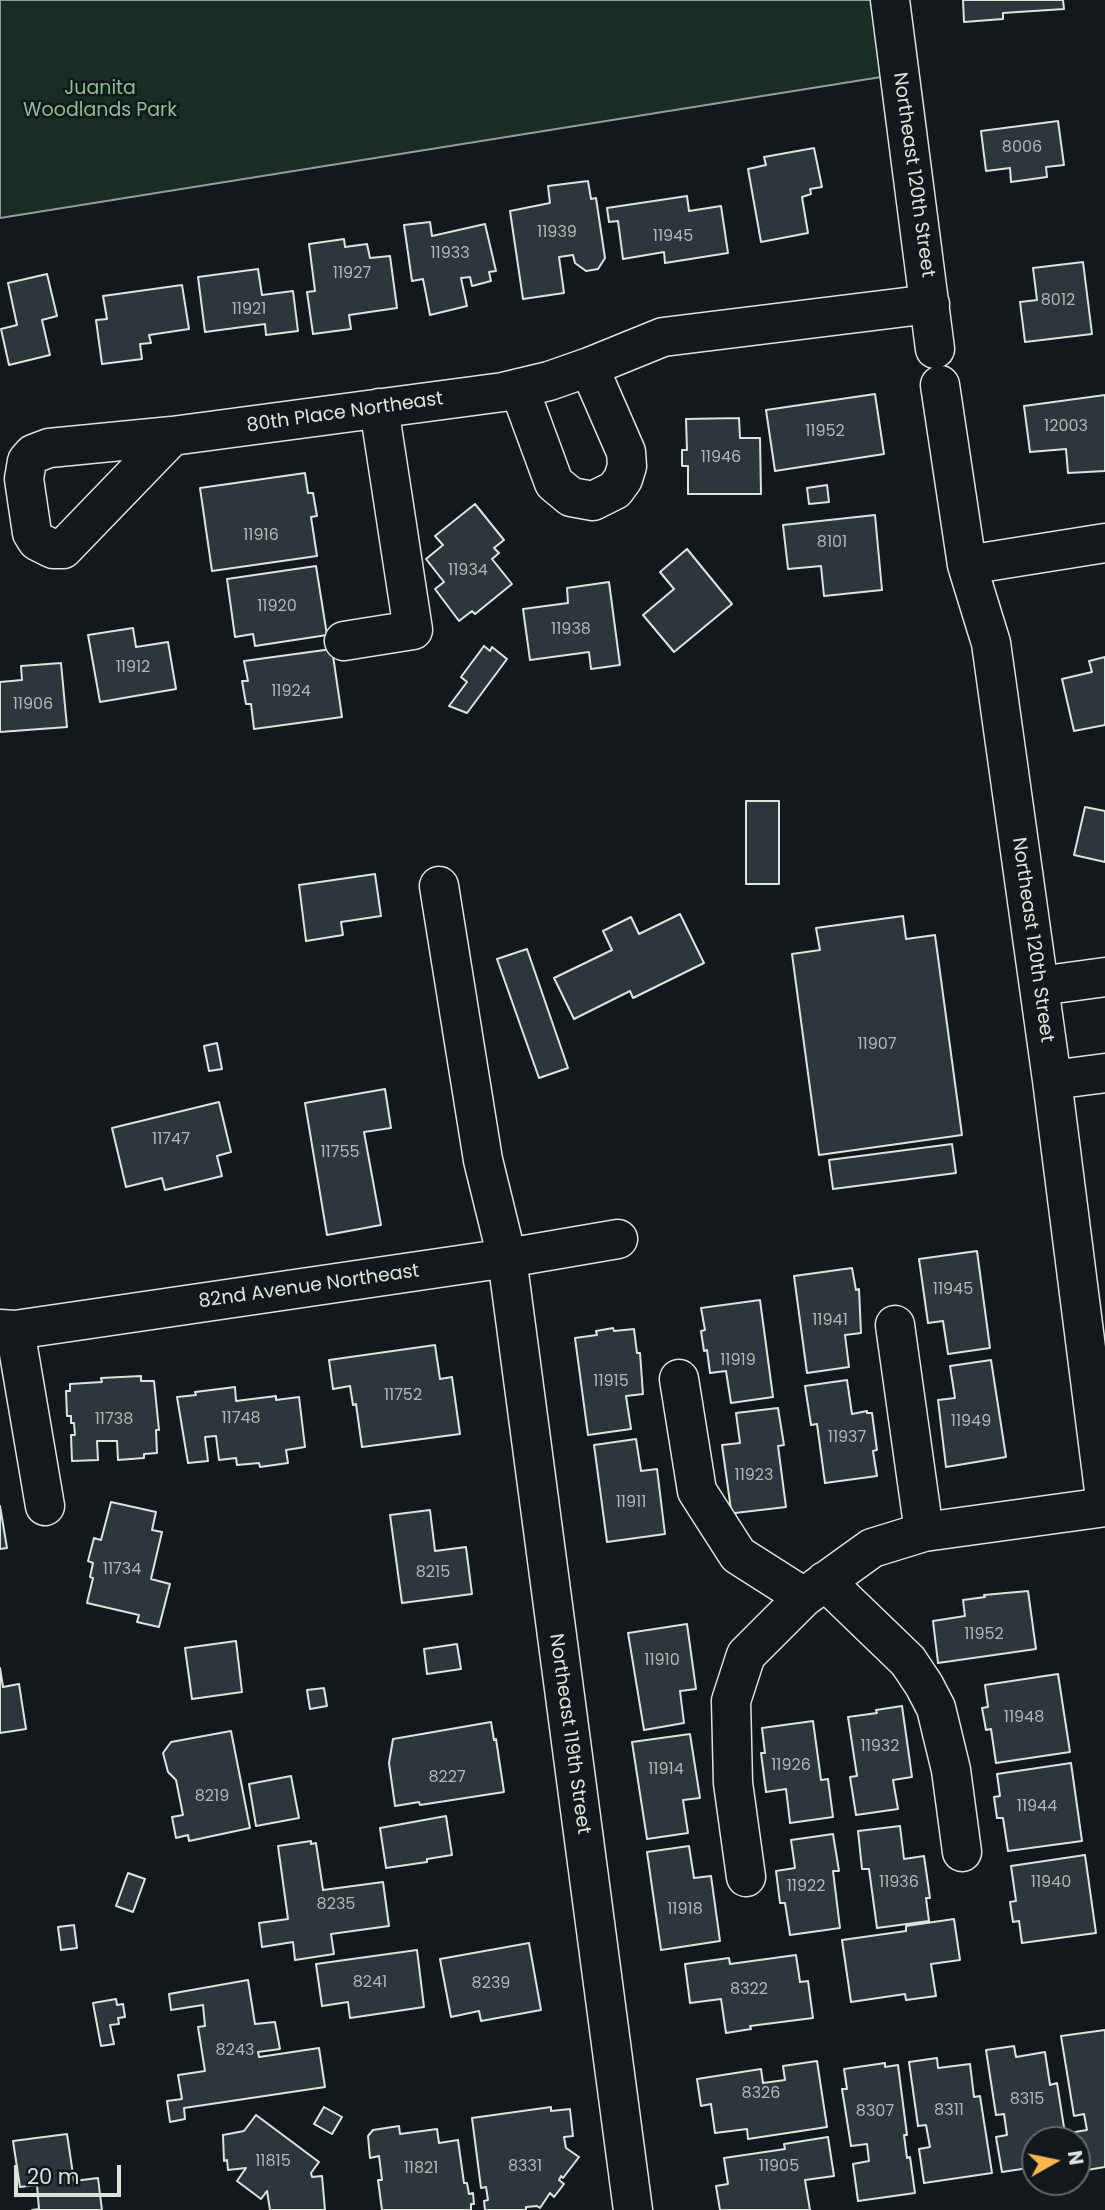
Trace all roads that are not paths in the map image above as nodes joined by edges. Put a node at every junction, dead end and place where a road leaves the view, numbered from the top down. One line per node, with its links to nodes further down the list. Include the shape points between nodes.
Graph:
1 (890, 0): 2 (street, Northeast 120th Street)
2 (930, 304): 3 (street, 80th Place Northeast, via 663,337); 8 (street, Northeast 120th Street)
3 (589, 367): 4 (street, 80th Place Northeast); 4 (street, via 626,452 627,466 615,490 593,501 571,497 554,483)
4 (519, 388): 5 (street, 80th Place Northeast)
5 (379, 408): 6 (street, 80th Place Northeast); 9 (street, via 413,630)
6 (172, 436)
7 (1105, 543): 8 (street)
8 (967, 565): 12 (street, Northeast 120th Street, via 991,643)
9 (344, 641)
10 (439, 886): 16 (street, Northeast 119th Street, via 483,1160)
11 (1105, 977): 12 (street)
12 (1039, 986): 14 (street, Northeast 120th Street)
13 (1105, 1073): 14 (street)
14 (1052, 1080): 20 (street, Northeast 120th Street)
15 (618, 1239): 16 (street, 82nd Avenue Northeast)
16 (507, 1258): 18 (street, 82nd Avenue Northeast); 27 (street, Northeast 119th Street)
17 (895, 1325): 23 (street)
18 (7, 1330): 21 (street)
19 (679, 1378): 24 (street, via 697,1491 738,1555)
20 (1105, 1499)
21 (45, 1506)
22 (1105, 1507): 23 (street)
23 (924, 1532): 24 (street, via 872,1548)
24 (814, 1589): 25 (street, via 883,1634 924,1685 936,1708 951,1770); 26 (street, via 746,1655 731,1702 733,1783)
25 (962, 1852)
26 (747, 1877)
27 (633, 2210)

